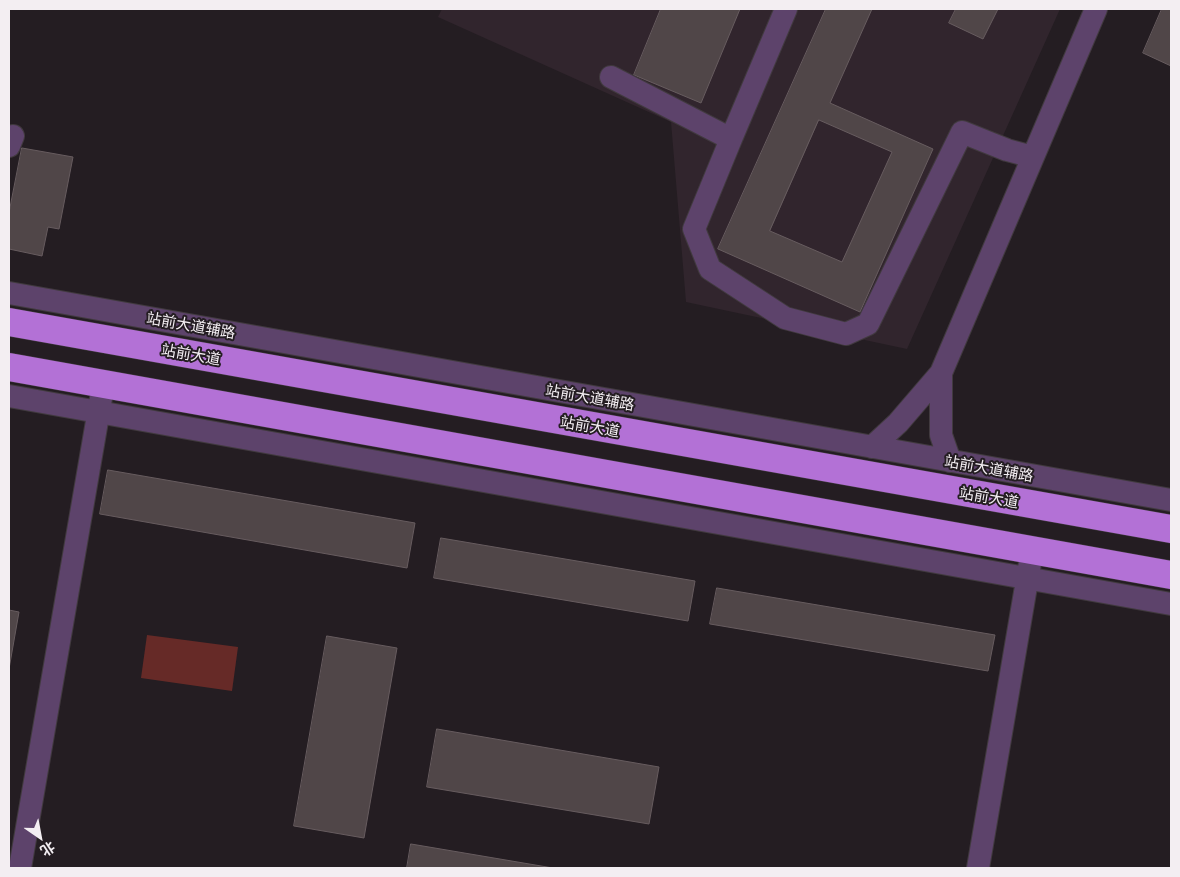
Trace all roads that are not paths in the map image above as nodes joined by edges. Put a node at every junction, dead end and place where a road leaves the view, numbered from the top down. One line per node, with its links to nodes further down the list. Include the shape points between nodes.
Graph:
1 (786, 9): 4 (street)
2 (1096, 9): 5 (street)
3 (611, 77): 4 (street)
4 (731, 138): 5 (street, via 694,229 710,269 785,318 846,334 868,324 962,132)
5 (1033, 157): 9 (street)
6 (9, 293): 13 (street, 站前大道辅路)
7 (9, 322): 16 (highway, 站前大道)
8 (9, 367): 10 (highway)
9 (941, 373): 13 (street, via 898,423); 14 (street, via 941,435)
10 (104, 384): 12 (street); 17 (highway)
11 (9, 396): 12 (street)
12 (98, 412): 19 (street); 21 (street)
13 (872, 447): 14 (street, 站前大道辅路)
14 (950, 461): 15 (street, 站前大道辅路)
15 (1171, 500)
16 (1171, 529)
17 (1032, 550): 18 (highway); 19 (street)
18 (1171, 575)
19 (1027, 578): 20 (street); 22 (street)
20 (1171, 604)
21 (20, 868)
22 (978, 868)

